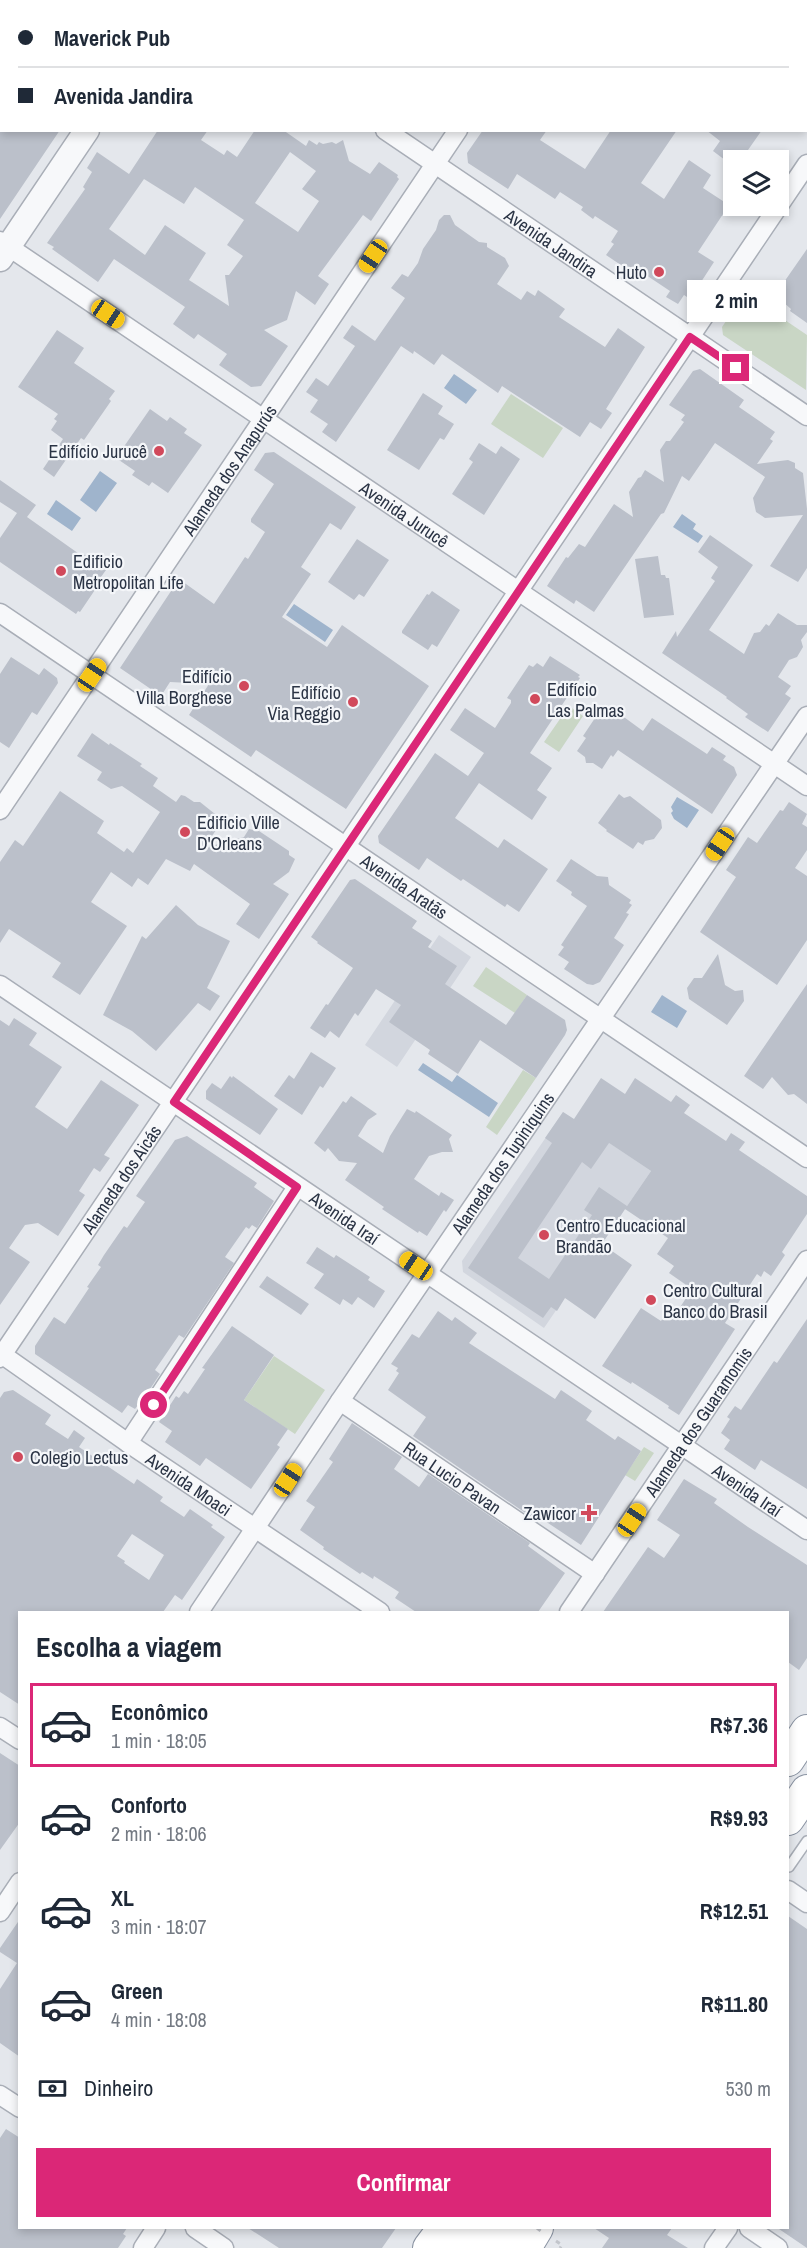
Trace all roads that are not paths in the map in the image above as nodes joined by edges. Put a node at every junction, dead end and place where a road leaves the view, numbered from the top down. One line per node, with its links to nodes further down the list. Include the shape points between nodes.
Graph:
1 (86, 132): 6 (street)
2 (389, 132): 4 (street, Avenida Jandira)
3 (457, 132): 4 (street, Alameda dos Anapurús)
4 (435, 164): 7 (street, Avenida Jandira); 9 (street, Alameda dos Anapurús)
5 (807, 164): 7 (street, Alameda dos Aicás)
6 (3, 249): 9 (street, Avenida Jurucê)
7 (690, 337): 8 (street, Avenida Jandira); 10 (street, Alameda dos Aicás)
8 (807, 416)
9 (263, 419): 10 (street, Avenida Jurucê); 12 (street, Alameda dos Anapurús)
10 (519, 592): 14 (street, Avenida Jurucê); 17 (street, Alameda dos Aicás)
11 (0, 614): 12 (street, Avenida Aratãs)
12 (92, 675): 16 (street, Alameda dos Anapurús); 17 (street, Avenida Aratãs)
13 (807, 716): 14 (street, Alameda dos Tupiniquins)
14 (775, 764): 15 (street, Avenida Jurucê); 19 (street, Alameda dos Tupiniquins)
15 (807, 786)
16 (0, 810)
17 (347, 847): 19 (street, Avenida Aratãs); 20 (street, Alameda dos Aicás)
18 (0, 985): 20 (street, Avenida Iraí)
19 (602, 1019): 21 (street, Avenida Aratãs); 24 (street, Alameda dos Tupiniquins)
20 (174, 1102): 22 (street, Avenida Iraí); 25 (street, Alameda dos Aicás)
21 (807, 1158)
22 (297, 1187): 24 (street, Avenida Iraí); 27 (street)
23 (807, 1260): 28 (street, Alameda dos Guaramomis)
24 (427, 1274): 26 (street, Alameda dos Tupiniquins); 28 (street, Avenida Iraí)
25 (1, 1355): 27 (street, Avenida Moaci)
26 (340, 1401): 29 (street, Alameda dos Tupiniquins); 31 (street, Rua Lucio Pavan)
27 (128, 1443): 29 (street, Avenida Moaci)
28 (682, 1446): 30 (street, Avenida Iraí); 31 (street, Alameda dos Guaramomis)
29 (256, 1529): 32 (street, Alameda dos Tupiniquins); 33 (street, Avenida Moaci)
30 (807, 1530)
31 (595, 1574): 34 (street, Alameda dos Guaramomis)
32 (200, 1611)
33 (379, 1611)
34 (570, 1611)
35 (0, 1727): 37 (street)
36 (807, 1731): 38 (highway)
37 (18, 1739)
38 (789, 1758)
39 (807, 1791): 40 (highway)
40 (789, 1818)
41 (807, 1841): 42 (lane)
42 (789, 1866)
43 (18, 1885): 46 (street)
44 (789, 1891): 45 (street)
45 (807, 1903)
46 (0, 1912)
47 (0, 2095): 48 (street)
48 (18, 2107)
49 (155, 2229): 56 (street)
50 (196, 2229): 57 (street)
51 (443, 2229): 58 (highway)
52 (474, 2229): 59 (highway)
53 (508, 2229): 60 (highway)
54 (727, 2229): 61 (street)
55 (750, 2229): 62 (street)
56 (143, 2248)
57 (224, 2248)
58 (429, 2248)
59 (460, 2248)
60 (495, 2248)
61 (714, 2248)
62 (778, 2248)

